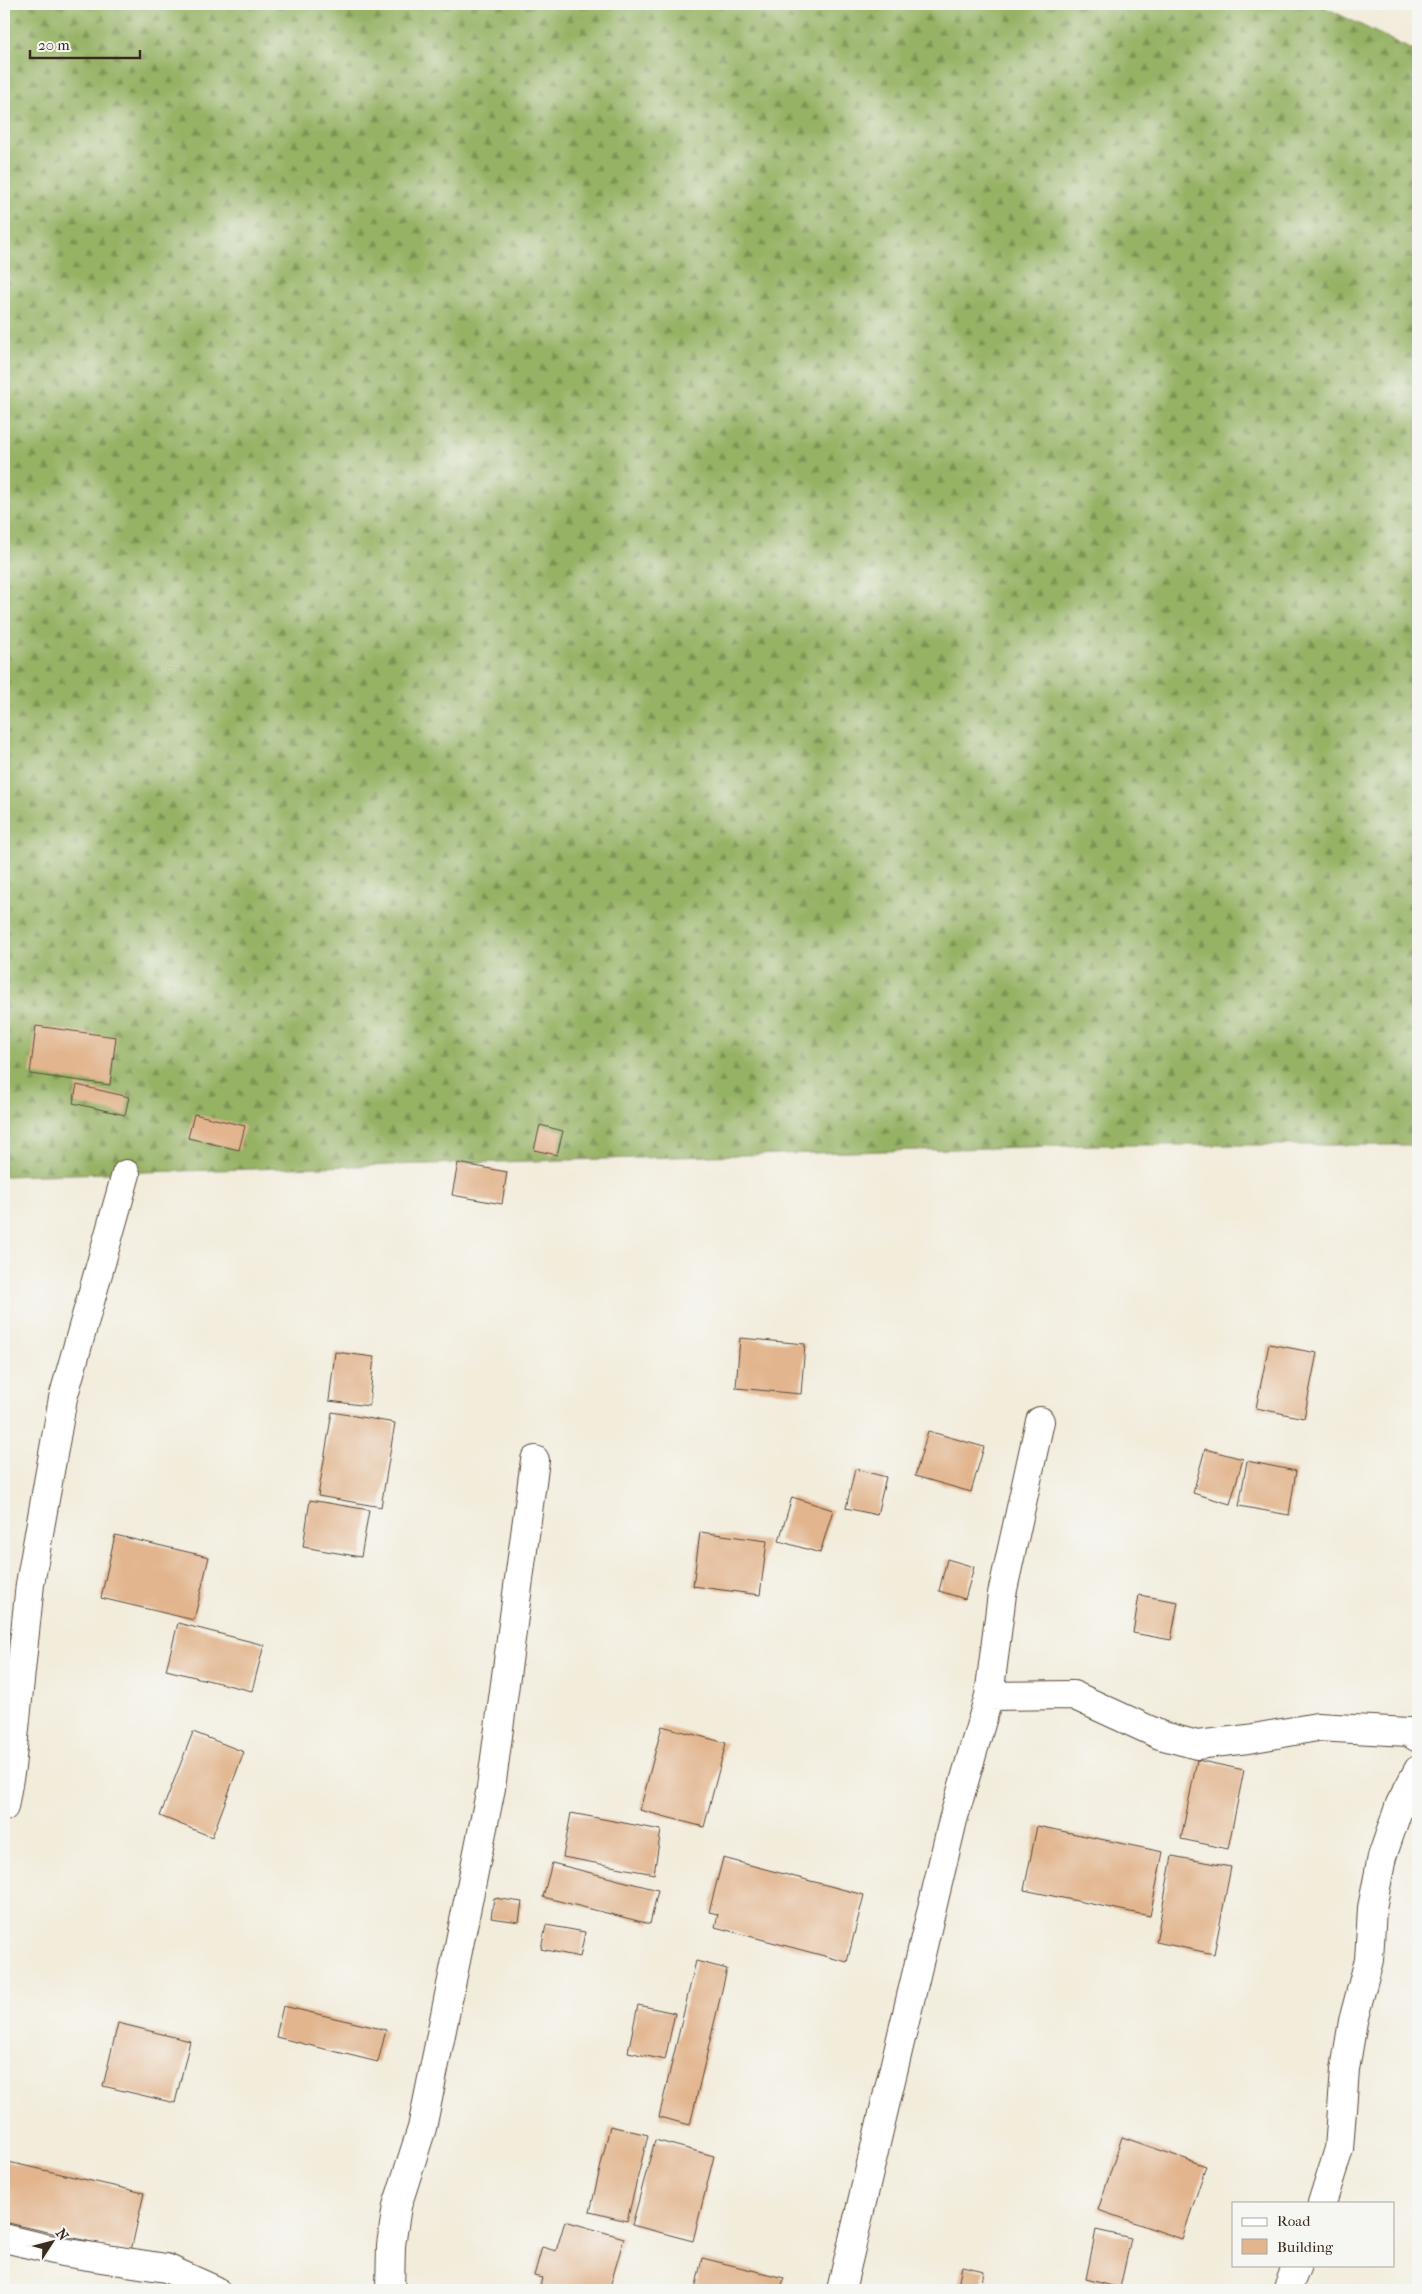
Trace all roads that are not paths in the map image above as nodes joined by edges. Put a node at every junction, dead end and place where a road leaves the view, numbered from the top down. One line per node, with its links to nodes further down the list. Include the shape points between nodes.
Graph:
1 (126, 1174): 7 (street, via 64,1398 30,1584)
2 (1040, 1421): 4 (street, via 1002,1594)
3 (535, 1460): 12 (street, via 491,1788 422,2128 397,2206)
4 (989, 1696): 5 (street, via 1073,1695 1160,1735 1197,1745 1317,1727 1408,1732); 13 (street, via 951,1829)
5 (1418, 1738)
6 (1418, 1770): 8 (street, via 1400,1804 1382,1857 1372,1908 1369,1960 1353,2021 1345,2070 1340,2149)
7 (4, 1807)
8 (1322, 2202)
9 (4, 2238): 11 (street, via 71,2254 166,2268)
10 (1297, 2266): 14 (street)
11 (215, 2290)
12 (390, 2290)
13 (841, 2290)
14 (1286, 2290)

